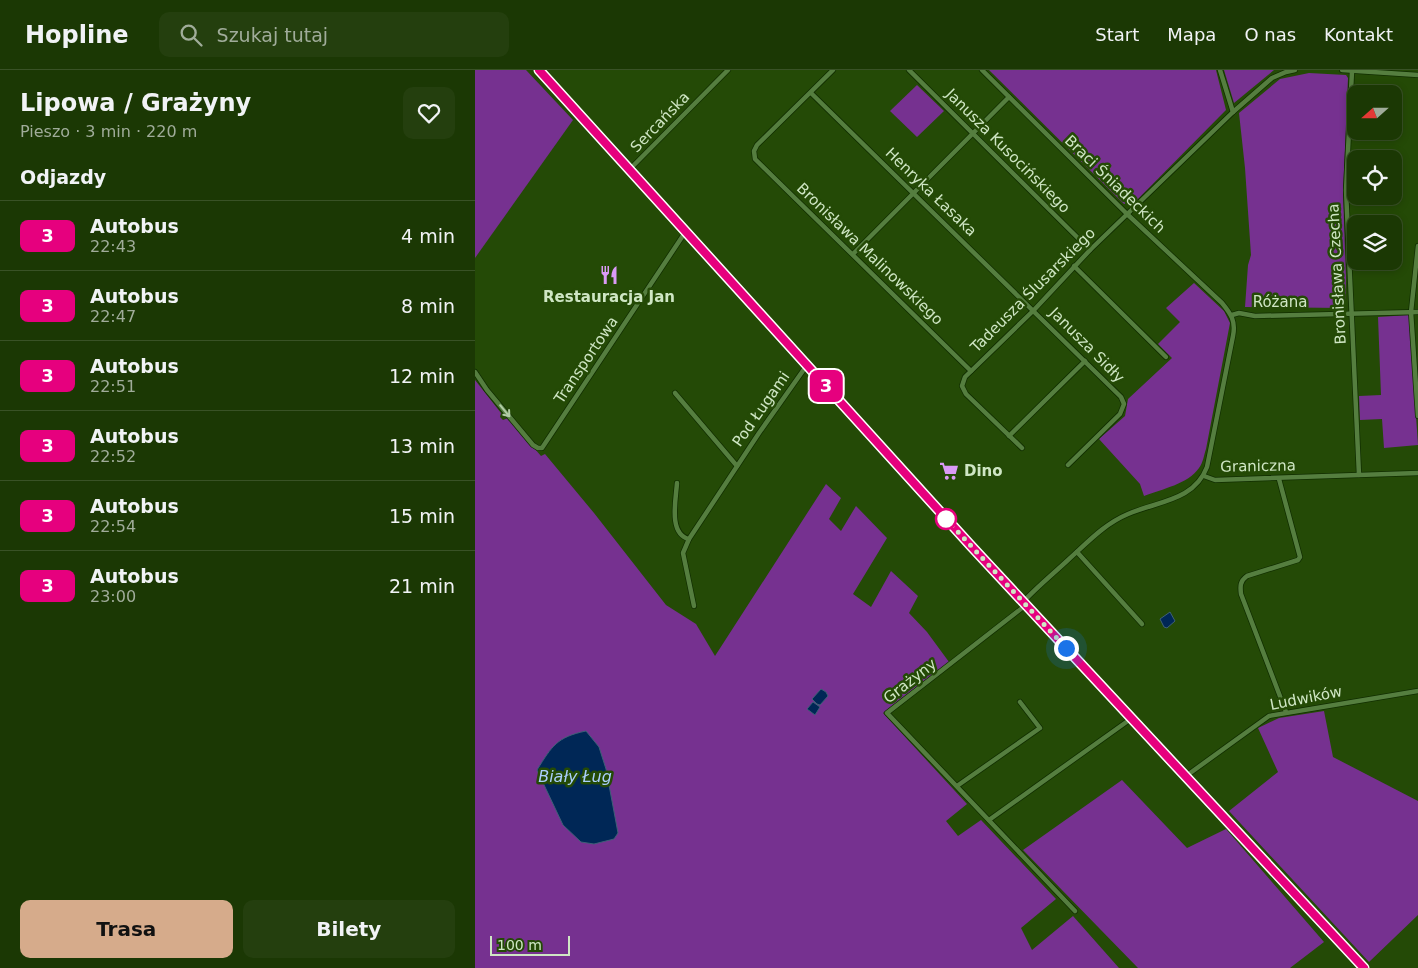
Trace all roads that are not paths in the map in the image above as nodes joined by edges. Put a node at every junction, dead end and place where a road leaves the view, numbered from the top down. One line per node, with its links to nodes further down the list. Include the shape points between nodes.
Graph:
1 (539, 70): 15 (main road)
2 (728, 70): 15 (street, Sercańska)
3 (833, 70): 11 (street)
4 (909, 70): 14 (street, Janusza Kusocińskiego)
5 (982, 70): 12 (street, Braci Śniadeckich)
6 (1220, 70): 13 (street)
7 (1295, 70): 13 (street, Tadeusza Ślusarskiego, via 1272,78)
8 (1342, 70): 9 (street)
9 (1352, 70): 10 (street); 26 (street, Bronisława Czecha, via 1346,190)
10 (1418, 75)
11 (811, 92): 16 (street, Henryka Łasaka); 21 (street, Bronisława Malinowskiego, via 757,145 754,154 756,160)
12 (1009, 97): 14 (street); 17 (street, Braci Śniadeckich)
13 (1233, 112): 17 (street, Tadeusza Ślusarskiego)
14 (972, 132): 16 (street); 20 (street, Janusza Kusocińskiego)
15 (630, 169): 18 (main road)
16 (914, 192): 21 (street); 23 (street, Henryka Łasaka)
17 (1127, 214): 20 (street, Tadeusza Ślusarskiego); 27 (street, Braci Śniadeckich)
18 (686, 232): 30 (main road); 32 (street, Transportowa, one-way to 18, via 533,445 542,448)
19 (1418, 246): 24 (street)
20 (1090, 250): 22 (street, Tadeusza Ślusarskiego)
21 (853, 254): 31 (street, Bronisława Malinowskiego)
22 (1074, 266): 23 (street, Tadeusza Ślusarskiego); 28 (street)
23 (1034, 310): 29 (street, Janusza Sidły); 31 (street, Tadeusza Ślusarskiego)
24 (1411, 312): 25 (street, Różana); 26 (street, Różana); 34 (street)
25 (1418, 312)
26 (1352, 314): 27 (street, Różana); 41 (street, Bronisława Czecha)
27 (1232, 315): 42 (street, via 1235,322 1233,336)
28 (1167, 357)
29 (1085, 361): 36 (street); 38 (street, Janusza Sidły, via 1121,397 1124,408)
30 (807, 365): 39 (street, Pod Ługami); 47 (main road)
31 (971, 371): 36 (street, Tadeusza Ślusarskiego, via 963,381 966,394)
32 (475, 372)
33 (675, 393): 39 (street, Pod Ługami)
34 (1417, 394): 35 (street)
35 (1418, 416)
36 (1009, 436): 37 (street)
37 (1022, 448)
38 (1068, 465)
39 (737, 466): 45 (street, Pod Ługami)
40 (1418, 473): 41 (street, Graniczna)
41 (1359, 475): 43 (street, Graniczna)
42 (1204, 476): 43 (street, Graniczna, via 1215,480); 46 (street, Graniczna, via 1187,493 1111,522)
43 (1279, 478): 52 (street, via 1300,557 1247,576 1240,588)
44 (677, 483): 45 (street, via 674,521 683,536)
45 (689, 539): 48 (street, Pod Ługami, via 683,554)
46 (1077, 552): 47 (street, Graniczna); 49 (street)
47 (1025, 604): 53 (main road); 55 (street, Grażyny, via 887,713)
48 (694, 606)
49 (1142, 624)
50 (1418, 691): 52 (street, Ludwików)
51 (1020, 702): 55 (street, via 1040,728)
52 (1286, 712): 54 (street, Ludwików, via 1266,718)
53 (1132, 718): 54 (main road); 56 (street)
54 (1186, 776): 58 (main road)
55 (957, 786): 56 (street, Grażyny)
56 (989, 820): 57 (street, Grażyny)
57 (1075, 911)
58 (1365, 968)

